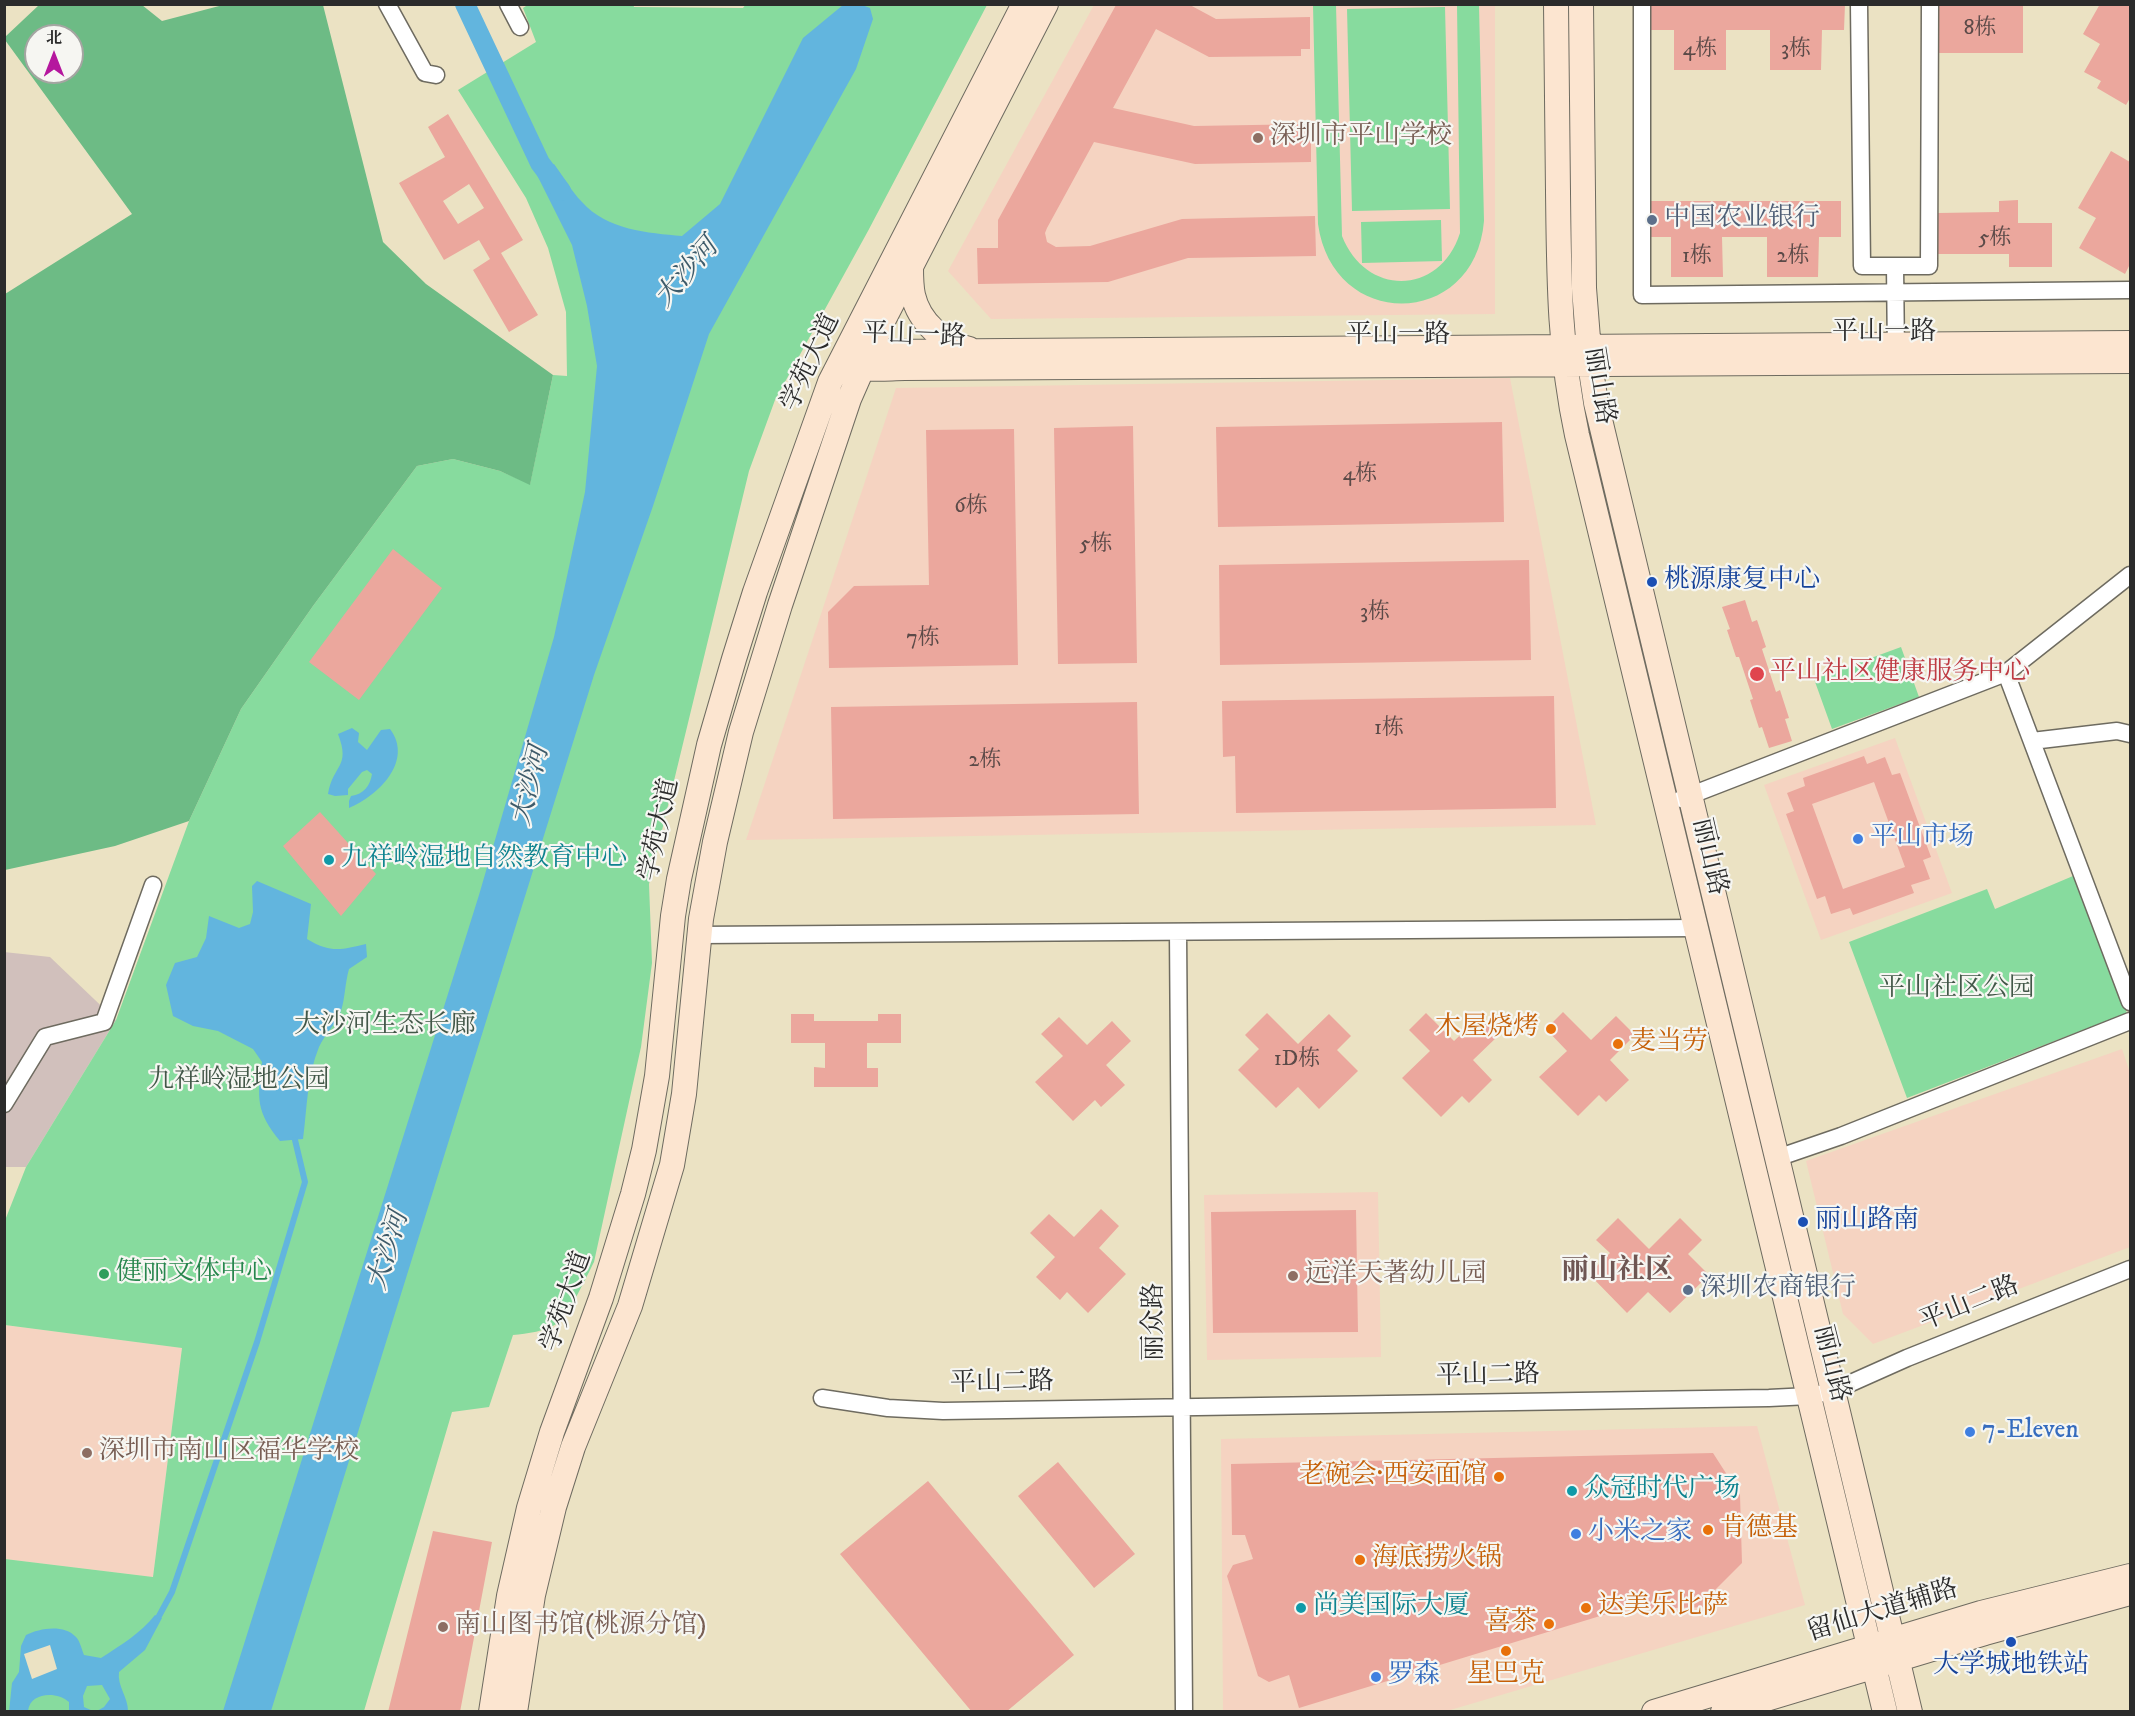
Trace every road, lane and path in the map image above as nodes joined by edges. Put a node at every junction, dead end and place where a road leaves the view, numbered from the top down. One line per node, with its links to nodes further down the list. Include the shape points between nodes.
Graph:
1 (387, 4): 11 (street, via 425,73)
2 (507, 4): 10 (street)
3 (1024, 4): 21 (street, 学苑大道)
4 (1046, 4): 13 (street, 学苑大道)
5 (1556, 4): 19 (street, 丽山路, via 1559,287)
6 (1581, 4): 20 (street, 丽山路, via 1584,288)
7 (1642, 4): 15 (street, via 1642,295)
8 (1859, 4): 12 (street, via 1862,266)
9 (1930, 4): 12 (street, via 1929,266)
10 (520, 27)
11 (436, 75)
12 (1896, 266): 15 (street)
13 (911, 267): 17 (street, via 913,295 925,320 949,342); 21 (street, 学苑大道)
14 (2130, 290): 15 (street)
15 (1896, 293): 18 (street)
16 (2130, 343): 18 (street, 平山一路)
17 (980, 351): 19 (street, 平山一路); 21 (street, 平山一路)
18 (1896, 354): 20 (street, 平山一路); 22 (street, 平山一路)
19 (1564, 356): 20 (street, 平山一路); 21 (street, 平山一路); 28 (street, 丽山路, via 1577,435)
20 (1589, 356): 27 (street, 丽山路, via 1600,426)
21 (857, 360): 32 (street, 学苑大道, via 741,732 715,842); 46 (street, 学苑大道, via 818,414 755,592 709,745 673,916 662,1038 648,1131 607,1279 529,1508 509,1596)
22 (2130, 361)
23 (2130, 575): 24 (street)
24 (2006, 673): 26 (street); 27 (street)
25 (2130, 734): 26 (street, via 2117,731)
26 (2032, 741): 33 (street)
27 (1689, 795): 28 (street); 36 (street, 丽山路)
28 (1666, 805): 30 (street, 丽山路)
29 (153, 885): 35 (street, via 104,1022 45,1037)
30 (1695, 928): 31 (street); 39 (street, 丽山路)
31 (1178, 932): 32 (street); 41 (street, 丽众路)
32 (699, 935): 47 (street, 学苑大道, via 684,1094 672,1165 630,1306 573,1447 554,1507 533,1594)
33 (2130, 1002)
34 (2130, 1021): 36 (street)
35 (4, 1104)
36 (1777, 1158): 38 (street, 丽山路)
37 (2130, 1269): 38 (street, 平山二路)
38 (1833, 1391): 39 (street, 平山二路); 44 (street, 丽山路)
39 (1809, 1396): 41 (street, 平山二路); 45 (street, 丽山路)
40 (822, 1398): 41 (street, 平山二路, via 943,1411)
41 (1182, 1407): 48 (street, 丽众路)
42 (2130, 1576): 44 (street, 留仙大道辅路, via 1981,1613)
43 (2130, 1593): 44 (street, 留仙大道辅路)
44 (1895, 1649): 45 (street, 留仙大道辅路); 52 (street, 丽山路)
45 (1872, 1656): 49 (street, 留仙大道辅路); 50 (street, 留仙大道辅路); 51 (street, 丽山路)
46 (491, 1712)
47 (515, 1712)
48 (1184, 1712)
49 (1654, 1712)
50 (1724, 1712)
51 (1885, 1712)
52 (1910, 1712)

